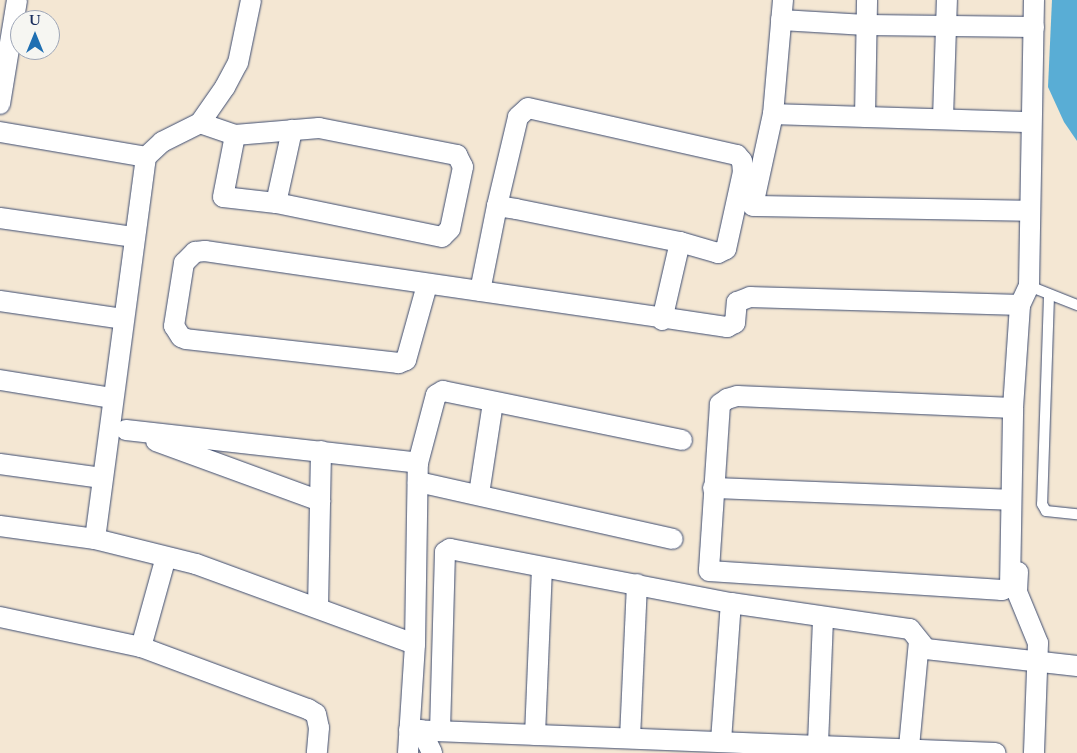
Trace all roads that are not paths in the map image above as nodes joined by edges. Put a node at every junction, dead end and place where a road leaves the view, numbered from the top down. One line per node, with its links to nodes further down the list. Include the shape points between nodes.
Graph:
1 (17, 0): 11 (street)
2 (251, 0): 15 (street, via 238,63)
3 (783, 0): 7 (street)
4 (867, 0): 8 (street)
5 (947, 0): 9 (street)
6 (1034, 0): 10 (street)
7 (781, 20): 8 (street); 12 (street)
8 (866, 25): 9 (street); 13 (street)
9 (945, 26): 10 (street); 14 (street)
10 (1034, 27): 16 (street)
11 (0, 104)
12 (773, 114): 13 (street); 23 (street, via 753,206)
13 (865, 117): 14 (street)
14 (943, 118): 16 (street)
15 (200, 122): 19 (street); 20 (street, via 162,142)
16 (1031, 122): 23 (street)
17 (292, 130): 19 (street); 21 (street); 21 (street, via 319,128 457,155 463,168 450,229 442,237)
18 (0, 132): 20 (street)
19 (235, 135): 21 (street, via 223,197)
20 (146, 157): 25 (street)
21 (276, 203)
22 (497, 206): 26 (street); 26 (street, via 518,117 528,108 737,155 742,161 743,172 726,249 718,253); 29 (street)
23 (1030, 211): 28 (street)
24 (0, 218): 25 (street)
25 (133, 237): 34 (street)
26 (680, 242): 35 (street)
27 (427, 285): 27 (street, via 205,250 196,252 184,263 174,326 186,339 399,363 406,360); 29 (street)
28 (1029, 286): 30 (lane); 32 (street)
29 (480, 291): 35 (street)
30 (1049, 296): 33 (lane); 51 (lane, via 1042,504 1046,511)
31 (0, 301): 34 (street)
32 (1020, 305): 35 (street, via 750,297 737,302 735,324 727,327); 36 (street)
33 (1077, 305)
34 (123, 319): 38 (street)
35 (662, 320)
36 (1020, 328): 40 (street); 65 (street, via 1026,358 1017,592 1038,643)
37 (0, 380): 38 (street)
38 (113, 398): 41 (street)
39 (493, 403): 42 (street); 45 (street, via 443,391 436,395); 48 (street)
40 (1013, 408): 47 (street, via 732,397 720,404); 49 (street)
41 (118, 428): 43 (street); 46 (street); 50 (street)
42 (682, 440)
43 (321, 451): 45 (street); 50 (street)
44 (0, 464): 46 (street)
45 (418, 472): 48 (street); 63 (street)
46 (102, 478): 53 (street)
47 (713, 488): 49 (street); 49 (street, via 708,567 713,572 1002,590 1010,587 1011,582)
48 (479, 494): 54 (street)
49 (1011, 500)
50 (320, 501): 59 (street)
51 (1077, 514)
52 (0, 526): 53 (street)
53 (95, 539): 55 (street)
54 (673, 539)
55 (166, 557): 59 (street, via 196,564); 64 (street)
56 (542, 568): 57 (street); 67 (street, via 450,549 445,552); 68 (street)
57 (637, 584): 58 (street); 69 (street)
58 (731, 603): 61 (street); 70 (street)
59 (318, 608): 63 (street)
60 (0, 617): 64 (street)
61 (823, 617): 62 (street, via 910,629); 71 (street)
62 (919, 642): 65 (street, via 926,649); 72 (street)
63 (415, 644): 67 (street)
64 (141, 647): 74 (street, via 308,709 316,714 319,728)
65 (1039, 661): 66 (street); 78 (street)
66 (1077, 666)
67 (423, 731): 68 (street); 75 (street); 76 (street)
68 (535, 735): 69 (street)
69 (630, 738): 70 (street)
70 (721, 741): 71 (street)
71 (818, 744): 73 (street)
72 (909, 748): 73 (street); 77 (street)
73 (888, 750)
74 (317, 753)
75 (408, 753)
76 (432, 753)
77 (985, 753)
78 (1034, 753)

